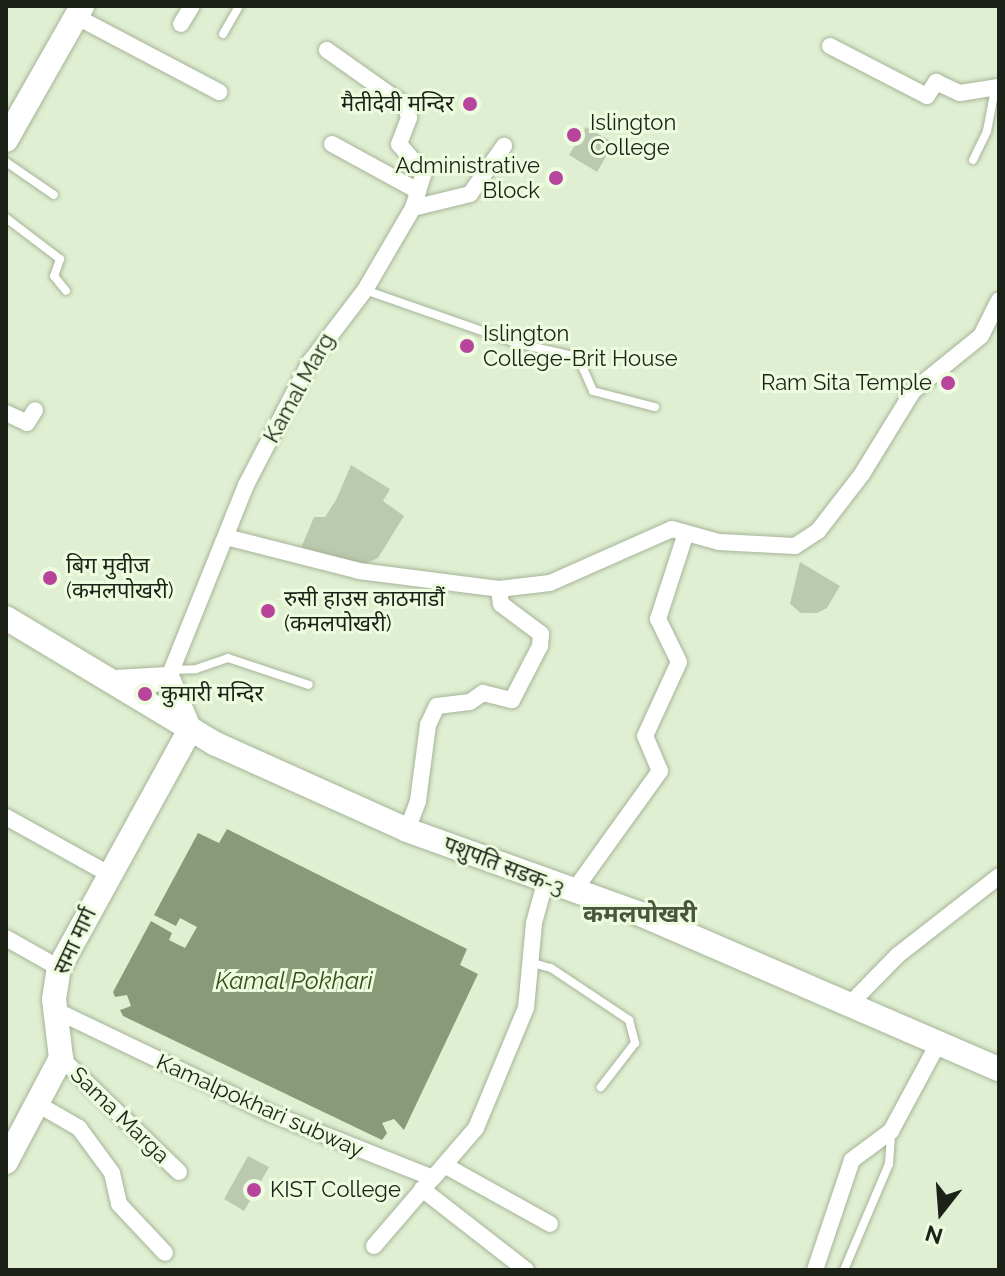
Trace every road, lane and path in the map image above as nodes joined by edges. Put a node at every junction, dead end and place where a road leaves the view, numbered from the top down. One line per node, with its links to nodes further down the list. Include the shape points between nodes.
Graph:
1 (192, 6): 4 (street)
2 (239, 6): 5 (lane)
3 (80, 12): 9 (street); 10 (main road)
4 (181, 24)
5 (223, 34)
6 (830, 46): 8 (street, via 927,96 936,82 960,93)
7 (327, 50): 16 (street, via 406,106 409,118 399,144 422,166)
8 (998, 86): 13 (lane)
9 (219, 92)
10 (9, 130)
11 (332, 144): 16 (street)
12 (504, 146): 16 (street, via 470,194)
13 (973, 160)
14 (6, 162): 15 (lane)
15 (54, 195)
16 (415, 200): 18 (street, Kamal Marg)
17 (6, 218): 19 (lane, via 60,259 54,276)
18 (365, 290): 21 (lane, via 516,343 578,357 593,391); 25 (street, Kamal Marg, via 310,362 246,485)
19 (66, 291)
20 (999, 300): 24 (street, via 981,336 913,391 862,474 818,531 795,546 719,542)
21 (655, 407)
22 (35, 410): 23 (street, via 27,423)
23 (6, 413)
24 (686, 533): 26 (street, via 672,529 531,589); 37 (street, via 658,614 679,662 645,736 660,771)
25 (226, 537): 26 (street, via 359,571); 28 (street, Kamal Marg)
26 (499, 589): 33 (street, via 501,604 541,634 540,646 512,700 483,693 470,702 437,706 428,725 418,801)
27 (6, 618): 29 (main road, पशुपति सडक-3)
28 (169, 674): 29 (main road); 30 (lane, via 228,658); 31 (main road)
29 (115, 682): 31 (main road, पशुपति सडक-3)
30 (309, 685)
31 (190, 730): 33 (main road, पशुपति सडक-3); 34 (main road, समा मार्ग)
32 (6, 817): 34 (street)
33 (407, 830): 36 (main road, पशुपति सडक-3)
34 (109, 874): 40 (main road, समा मार्ग)
35 (999, 876): 41 (street, via 898,955)
36 (545, 883): 37 (main road, पशुपति सडक-3); 39 (street, via 534,923)
37 (573, 892): 41 (main road, पशुपति सडक-3, via 640,914)
38 (6, 938): 40 (street)
39 (533, 963): 46 (lane, via 551,968 629,1020 635,1043); 50 (street, via 526,1008 476,1128)
40 (59, 968): 42 (main road, समा मार्ग, via 54,999)
41 (850, 1004): 43 (main road, पशुपति सडक-3)
42 (59, 1012): 44 (main road, समा मार्ग); 52 (street, Kamalpokhari subway)
43 (939, 1042): 45 (main road, पशुपति सडक-3); 48 (street)
44 (61, 1058): 47 (main road); 51 (street, Sama Marga)
45 (999, 1069)
46 (601, 1087)
47 (34, 1102): 49 (main road); 55 (street, via 79,1128 112,1173 119,1204)
48 (891, 1131): 57 (street, via 852,1160); 58 (lane, via 889,1164)
49 (6, 1162)
50 (446, 1166): 52 (street); 53 (street)
51 (179, 1172)
52 (428, 1184): 54 (street); 56 (street, Kamalpokhari subway)
53 (550, 1224)
54 (374, 1246)
55 (165, 1253)
56 (526, 1270)
57 (815, 1270)
58 (844, 1270)

